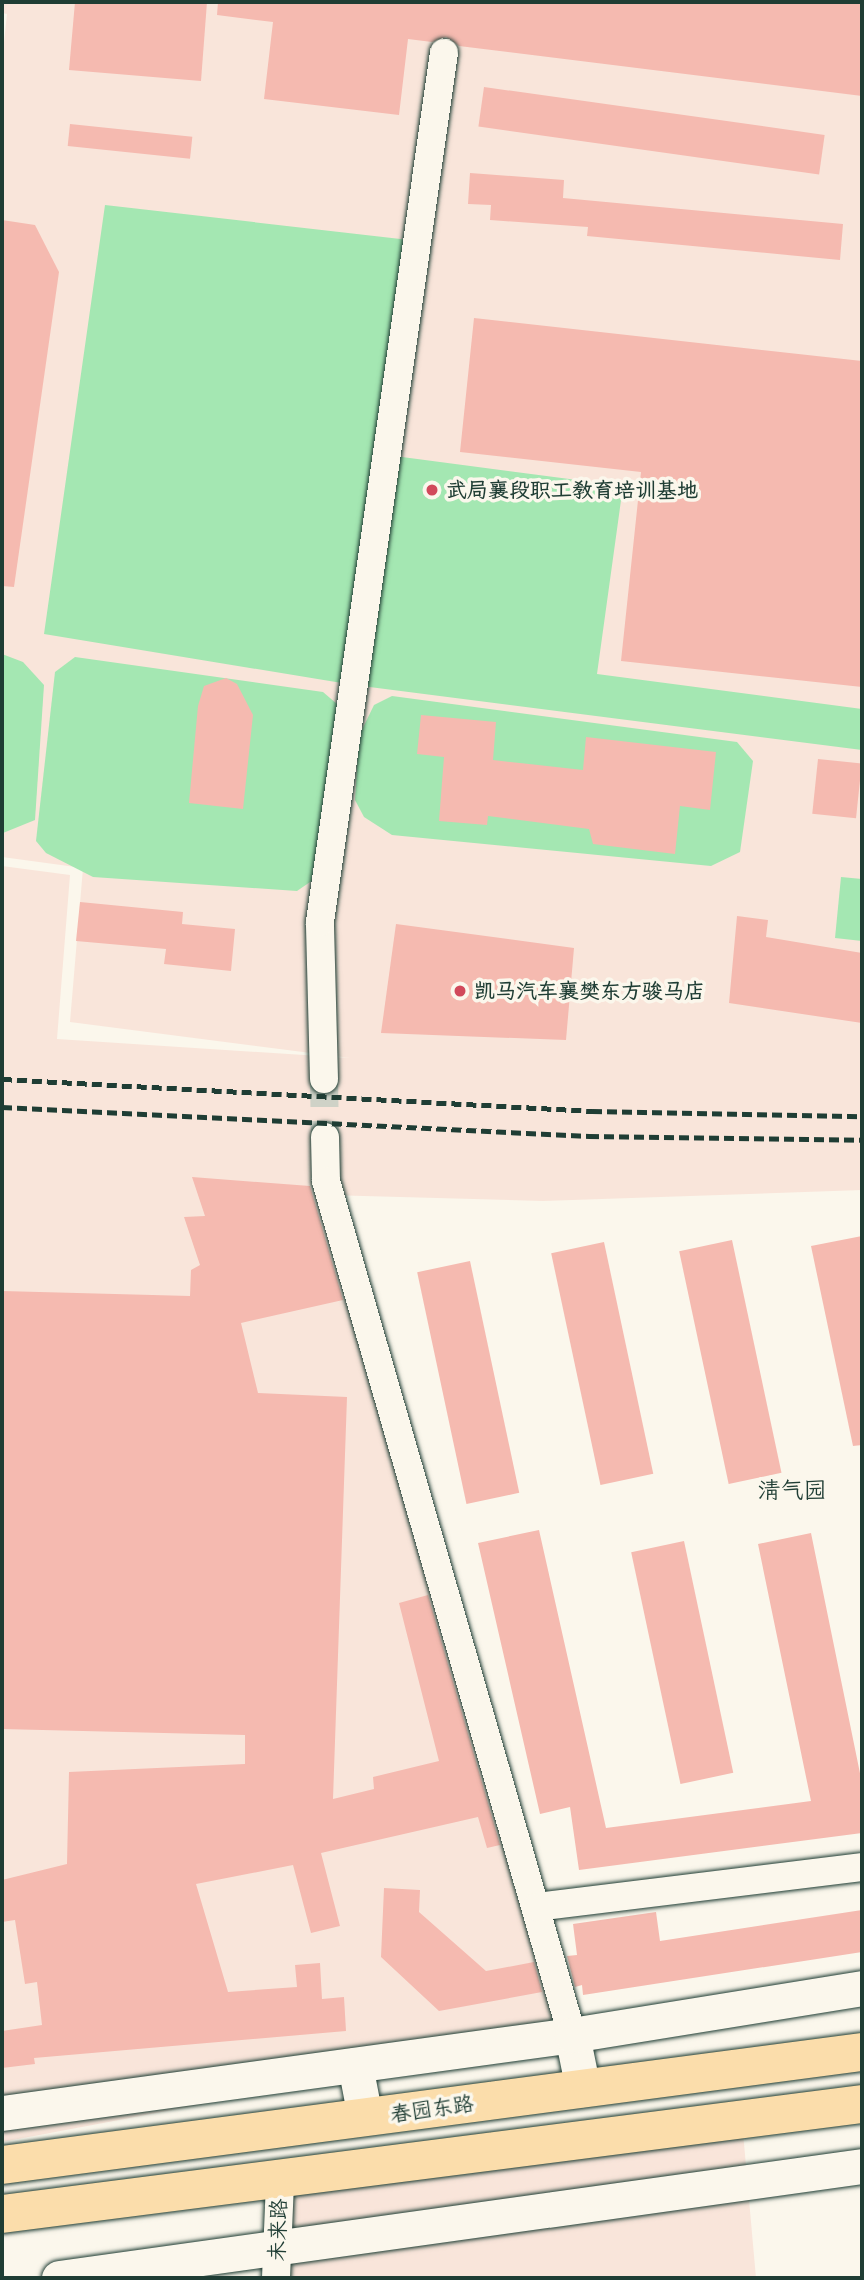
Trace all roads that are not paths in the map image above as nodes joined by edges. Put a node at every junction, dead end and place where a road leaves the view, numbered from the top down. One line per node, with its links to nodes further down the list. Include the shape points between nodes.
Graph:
1 (444, 53): 2 (street, via 320,922)
2 (324, 1079)
3 (325, 1137): 5 (street, via 326,1181)
4 (862, 1867): 5 (street)
5 (537, 1907): 7 (street)
6 (862, 1988): 7 (street)
7 (572, 2035): 9 (street); 10 (street)
8 (862, 2052): 10 (main road, 春园东路)
9 (355, 2064): 12 (street); 14 (street)
10 (583, 2089): 14 (main road, 春园东路)
11 (862, 2104): 18 (main road)
12 (40, 2108): 13 (street); 15 (street)
13 (2, 2113)
14 (366, 2118): 15 (main road, 春园东路)
15 (48, 2159): 16 (main road, 春园东路)
16 (2, 2165)
17 (862, 2166): 20 (street)
18 (280, 2182): 19 (main road); 20 (street, 未来路)
19 (2, 2214)
20 (277, 2264): 21 (street)
21 (59, 2278)

